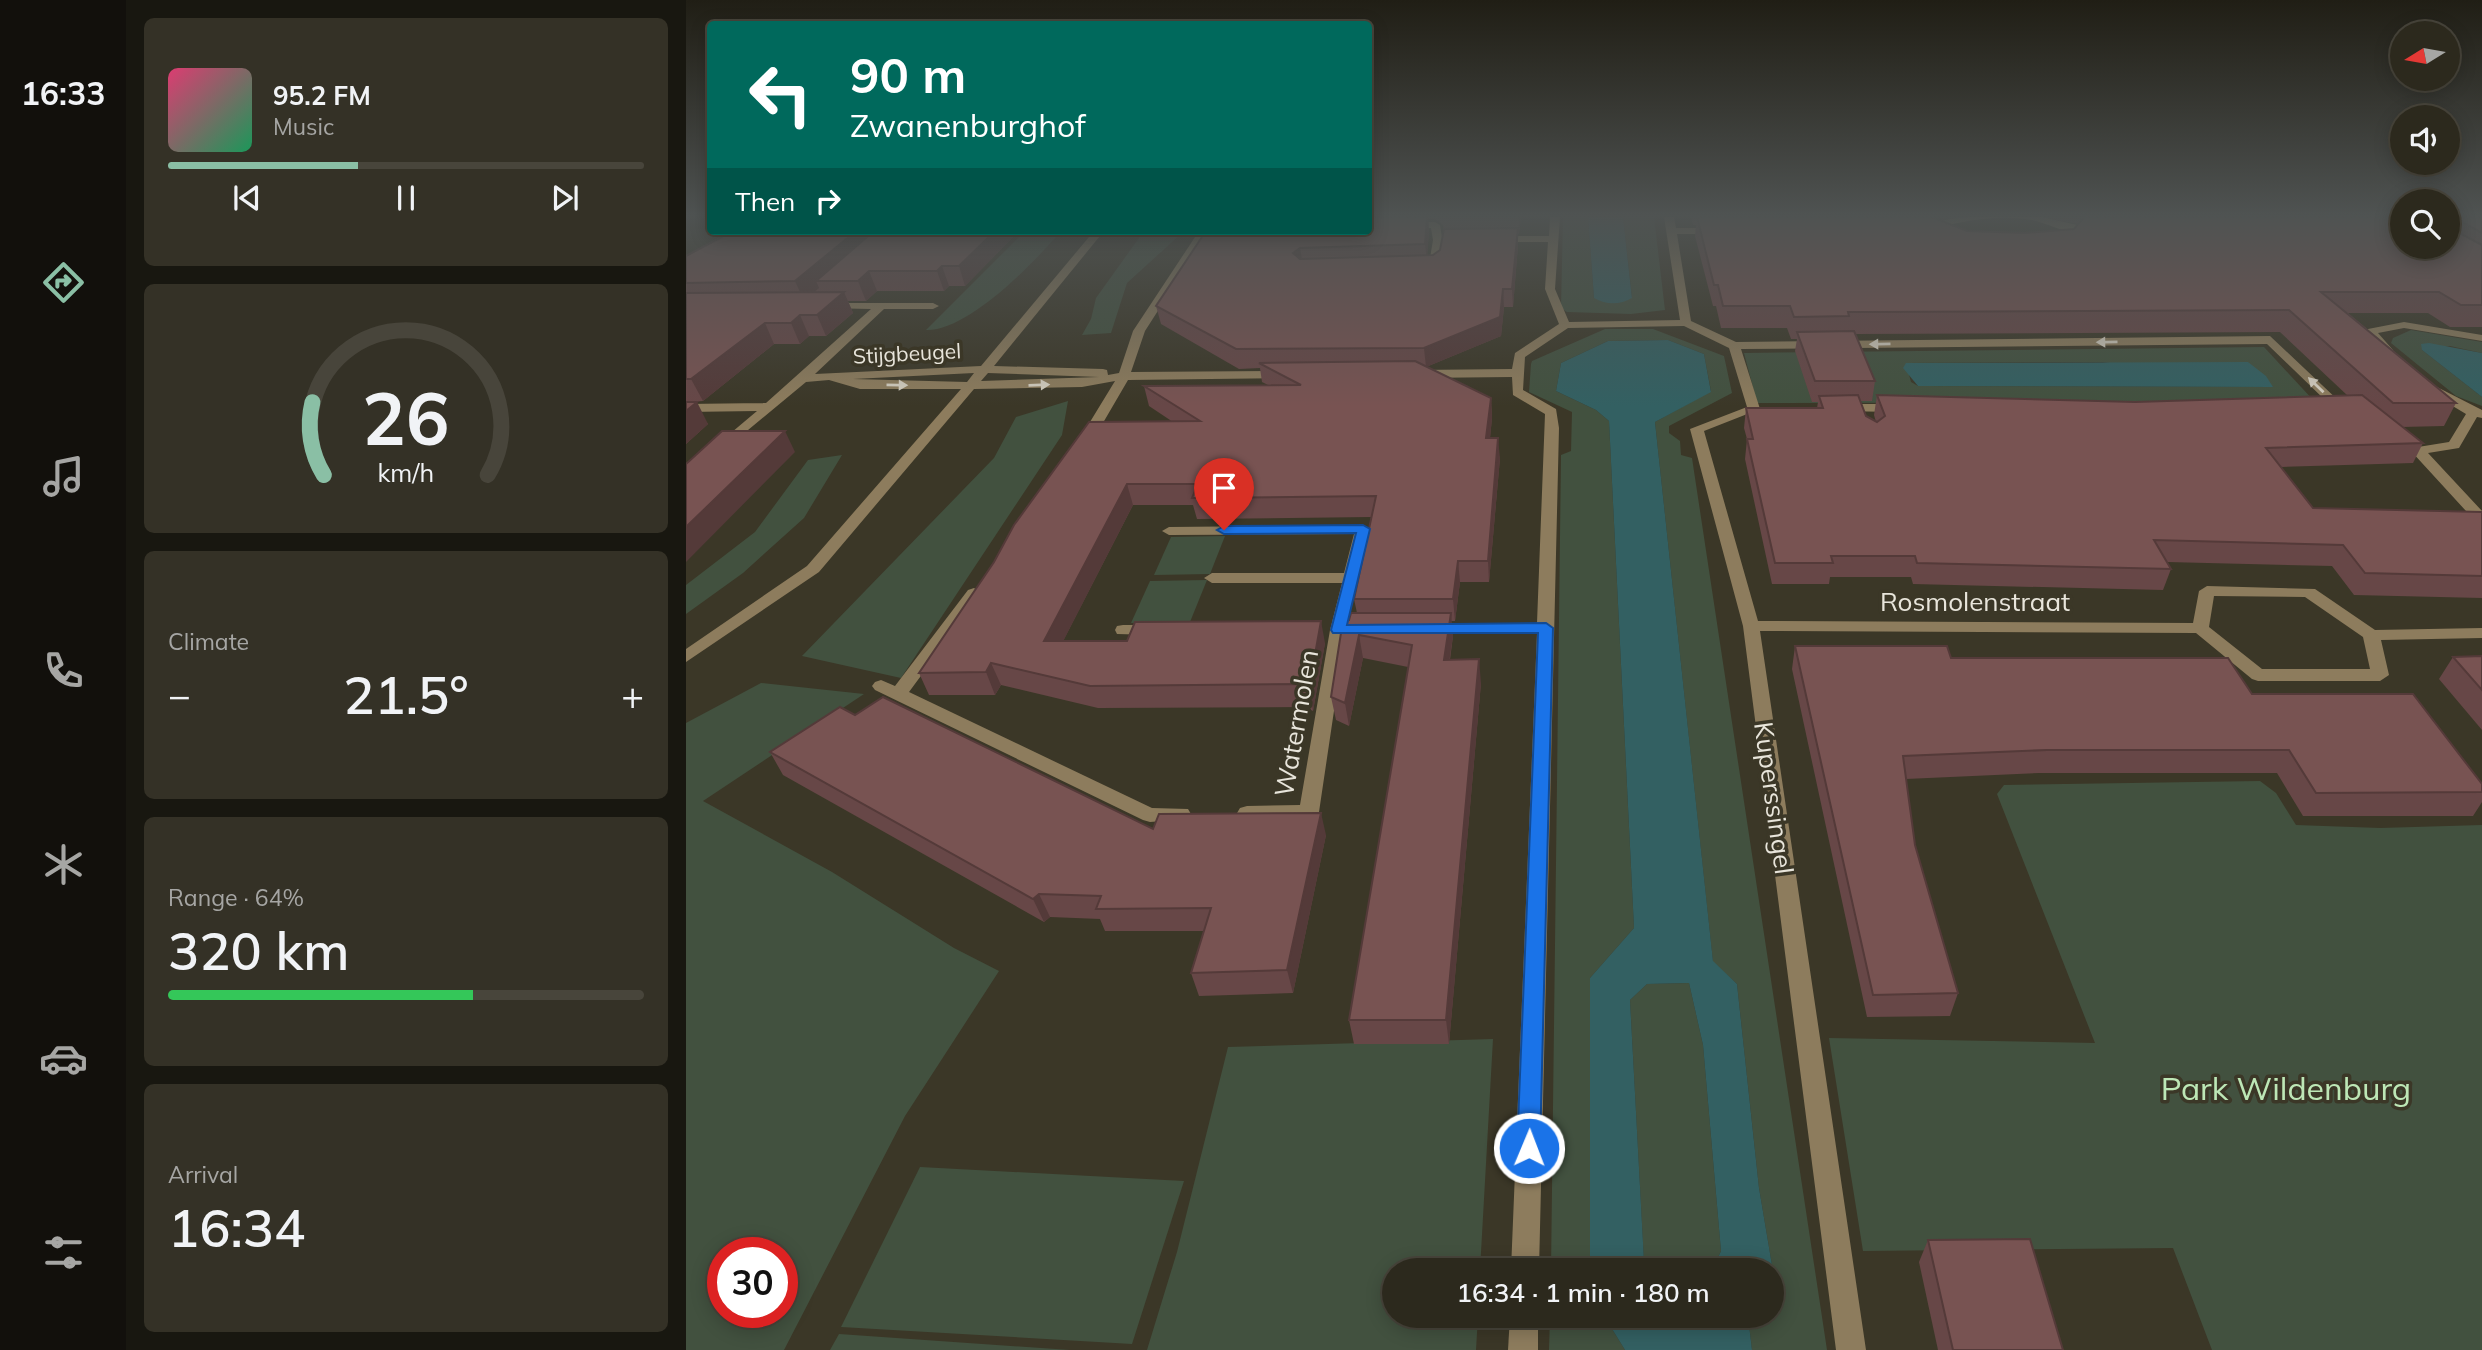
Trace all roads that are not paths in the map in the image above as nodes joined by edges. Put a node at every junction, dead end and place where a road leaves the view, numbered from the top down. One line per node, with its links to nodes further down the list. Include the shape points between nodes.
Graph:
1 (1059, 280): 13 (street)
2 (1172, 280): 17 (street, via 1139,331)
3 (1551, 280): 9 (street, via 1550,289)
4 (1679, 280): 8 (street)
5 (821, 306): 6 (street, Stijgbeugel)
6 (881, 306): 7 (street, Stijgbeugel); 19 (street, Stijgbeugel)
7 (933, 306)
8 (1686, 323): 9 (street); 11 (street)
9 (1565, 325): 14 (street, via 1519,356)
10 (2482, 338): 12 (street, via 2404,325 2372,331)
11 (1734, 346): 22 (street, one-way to 11, via 2335,403 2270,340); 37 (street, Kuperssingel, via 1760,409 1697,429)
12 (2398, 359)
13 (986, 369): 17 (street, Stijgbeugel); 18 (street, Stijgbeugel); 21 (street)
14 (1517, 373): 15 (street); 38 (street, via 1517,393 1551,412)
15 (1408, 374)
16 (1300, 375): 17 (street)
17 (1124, 376): 21 (street, Stijgbeugel, one-way to 17, via 1082,383); 30 (street)
18 (830, 377): 19 (street, Stijgbeugel); 21 (street, Stijgbeugel, one-way to 21, via 860,385)
19 (803, 378): 23 (street)
20 (2427, 383): 28 (street)
21 (971, 386): 45 (street, via 813,569)
22 (2308, 404)
23 (768, 407): 24 (street); 31 (street)
24 (686, 408)
25 (1862, 408): 26 (street); 27 (street); 29 (street)
26 (1917, 408)
27 (1822, 409)
28 (2478, 413): 32 (street, via 2455,445 2418,451)
29 (1868, 426)
30 (1079, 450)
31 (717, 452)
32 (2482, 520)
33 (1169, 531): 36 (street, Watermolen, via 1363,529)
34 (985, 578): 46 (street, via 890,689 1150,815)
35 (1212, 578): 36 (street)
36 (1351, 578): 47 (street, Watermolen, via 1338,630 1309,812)
37 (1751, 626): 39 (street, Rosmolenstraat); 51 (street, Kuperssingel)
38 (1546, 628): 40 (street); 48 (street)
39 (2200, 628): 44 (street, via 2207,591 2309,592); 44 (street, via 2258,675 2380,676)
40 (1407, 629)
41 (1123, 630): 42 (street)
42 (1177, 630)
43 (2482, 633): 44 (street)
44 (2371, 635)
45 (686, 657)
46 (1203, 814)
47 (1230, 814)
48 (1525, 1258)
49 (1524, 1328): 50 (street)
50 (1523, 1350)
51 (1851, 1350)

